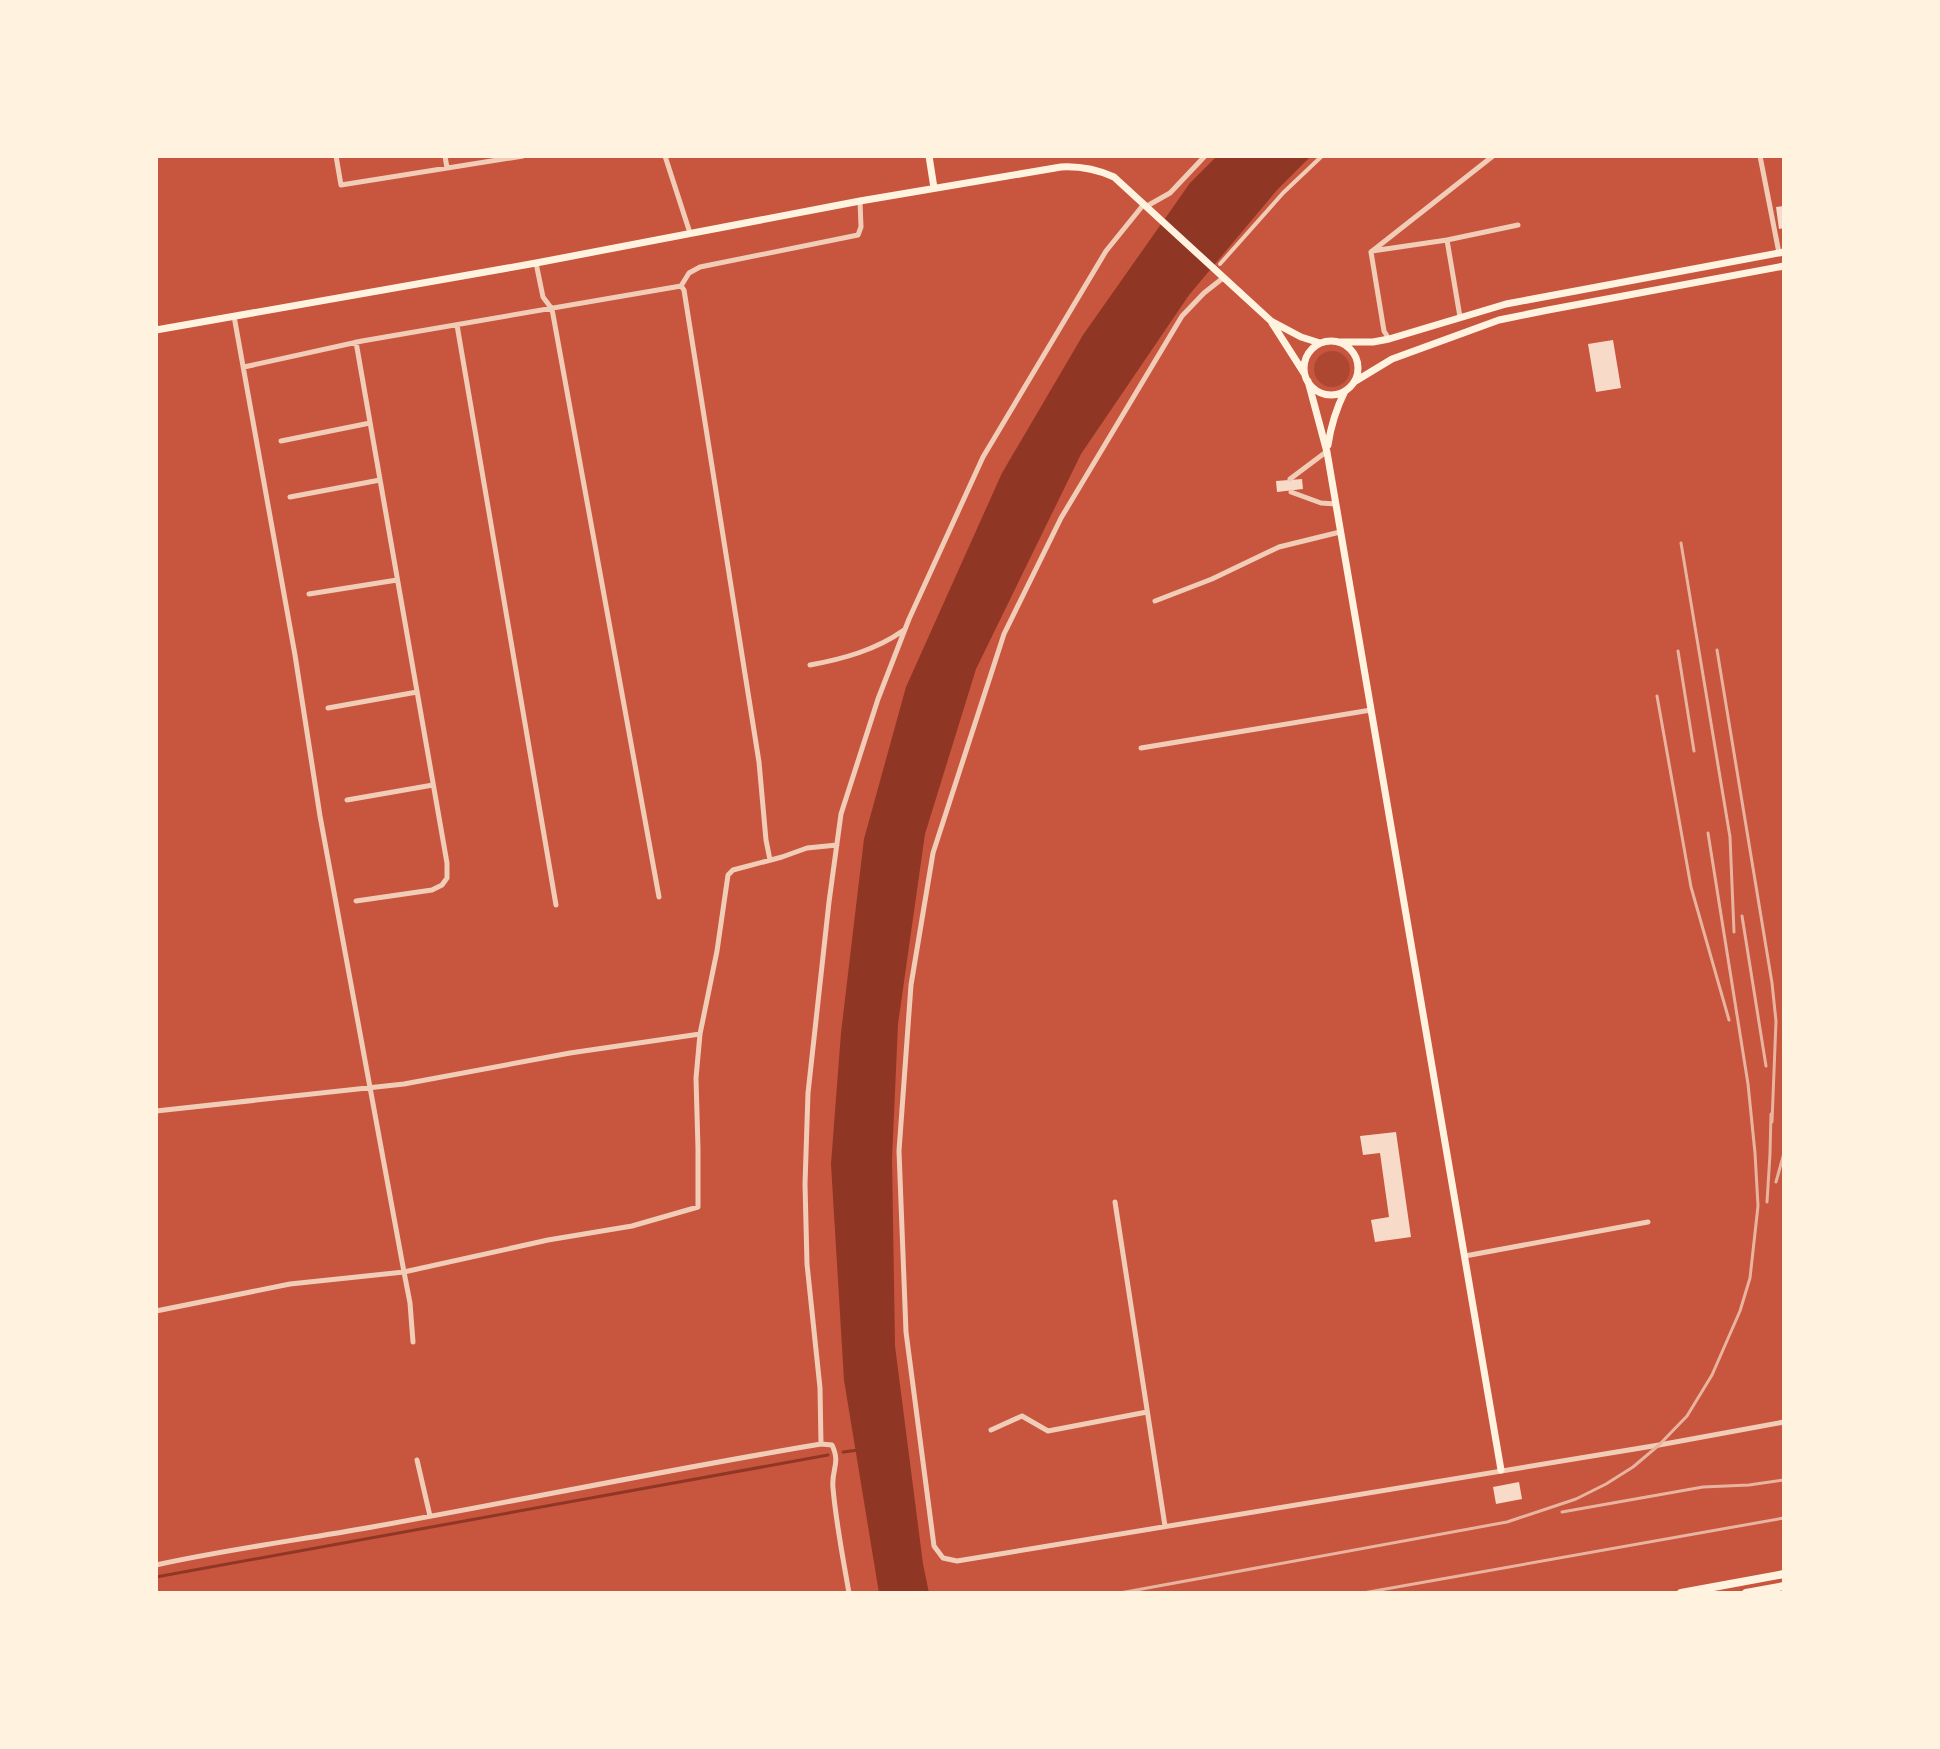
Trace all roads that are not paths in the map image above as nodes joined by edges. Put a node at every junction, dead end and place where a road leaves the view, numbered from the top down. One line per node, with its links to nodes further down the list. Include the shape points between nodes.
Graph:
1 (336, 156): 10 (street, via 341,185)
2 (445, 156): 10 (street)
3 (523, 156): 10 (street)
4 (665, 156): 15 (street)
5 (930, 156): 11 (main road)
6 (1205, 156): 13 (street, via 1170,193)
7 (1322, 156): 20 (street)
8 (1493, 156): 17 (street)
9 (1760, 156): 18 (street)
10 (447, 168)
11 (934, 188): 12 (main road); 13 (main road, via 1076,167 1114,177)
12 (860, 201): 15 (main road); 23 (street, via 858,235 700,267)
13 (1146, 205): 22 (main road); 50 (street, via 1106,251 983,457)
14 (1518, 225): 16 (street)
15 (690, 233): 19 (main road)
16 (1447, 240): 17 (street); 26 (street)
17 (1371, 252): 30 (street)
18 (1782, 252): 26 (main road)
19 (536, 263): 24 (street, via 543,297); 25 (main road)
20 (1220, 264)
21 (1784, 266): 36 (main road, via 1499,320 1392,359)
22 (1221, 277): 27 (main road); 79 (street, via 1182,316 1061,518 1004,634 933,853 911,985 899,1151 906,1332 934,1546 943,1558 957,1561)
23 (681, 286): 24 (street); 59 (street, via 759,762)
24 (552, 309): 28 (street); 60 (street)
25 (234, 316): 29 (main road); 34 (street)
26 (1460, 317): 30 (main road)
27 (1271, 321): 33 (main road); 35 (main road)
28 (457, 325): 31 (street); 62 (street)
29 (156, 330)
30 (1389, 339): 32 (main road)
31 (356, 342): 34 (street); 38 (street)
32 (1340, 342): 33 (main road); 36 (main road, via 1358,363)
33 (1320, 343): 35 (main road, via 1307,357)
34 (244, 367): 64 (street)
35 (1307, 379): 37 (main road, via 1329,395); 40 (main road)
36 (1354, 382): 37 (main road)
37 (1345, 391): 40 (main road, via 1331,424)
38 (370, 423): 39 (street); 42 (street)
39 (281, 441)
40 (1327, 452): 41 (street); 45 (main road)
41 (1290, 479)
42 (380, 480): 44 (street); 47 (street)
43 (1291, 492): 45 (street)
44 (290, 497)
45 (1337, 504): 46 (main road)
46 (1341, 532): 49 (street, via 1279,547); 54 (main road)
47 (397, 580): 48 (street); 52 (street)
48 (309, 594)
49 (1155, 601)
50 (905, 630): 51 (street, via 838,660); 58 (street, via 841,814)
51 (810, 665)
52 (417, 692): 53 (street); 56 (street)
53 (328, 708)
54 (1371, 710): 55 (street); 68 (main road)
55 (1141, 748)
56 (433, 785): 57 (street); 61 (street, via 447,878 432,890)
57 (347, 800)
58 (837, 845): 59 (street); 75 (street, via 808,1093 805,1184)
59 (770, 860): 63 (street, via 728,875)
60 (659, 897)
61 (356, 901)
62 (556, 905)
63 (700, 1034): 64 (street); 69 (street, via 698,1207 632,1226)
64 (371, 1089): 65 (street); 69 (street)
65 (156, 1111)
66 (1115, 1202): 72 (street)
67 (1648, 1222): 68 (street)
68 (1465, 1256): 77 (main road)
69 (404, 1272): 70 (street, via 290,1284); 71 (street)
70 (156, 1311)
71 (413, 1342)
72 (1147, 1412): 74 (street, via 1048,1431 1022,1416); 79 (street)
73 (1784, 1422): 77 (street)
74 (991, 1430)
75 (821, 1444): 78 (street); 83 (street, via 832,1445 837,1456 832,1479)
76 (417, 1460): 78 (street)
77 (1501, 1470): 79 (street)
78 (430, 1516): 80 (street)
79 (1165, 1526)
80 (156, 1565)
81 (1784, 1574): 84 (highway)
82 (1784, 1586): 85 (highway)
83 (849, 1593)
84 (1681, 1593)
85 (1746, 1593)

